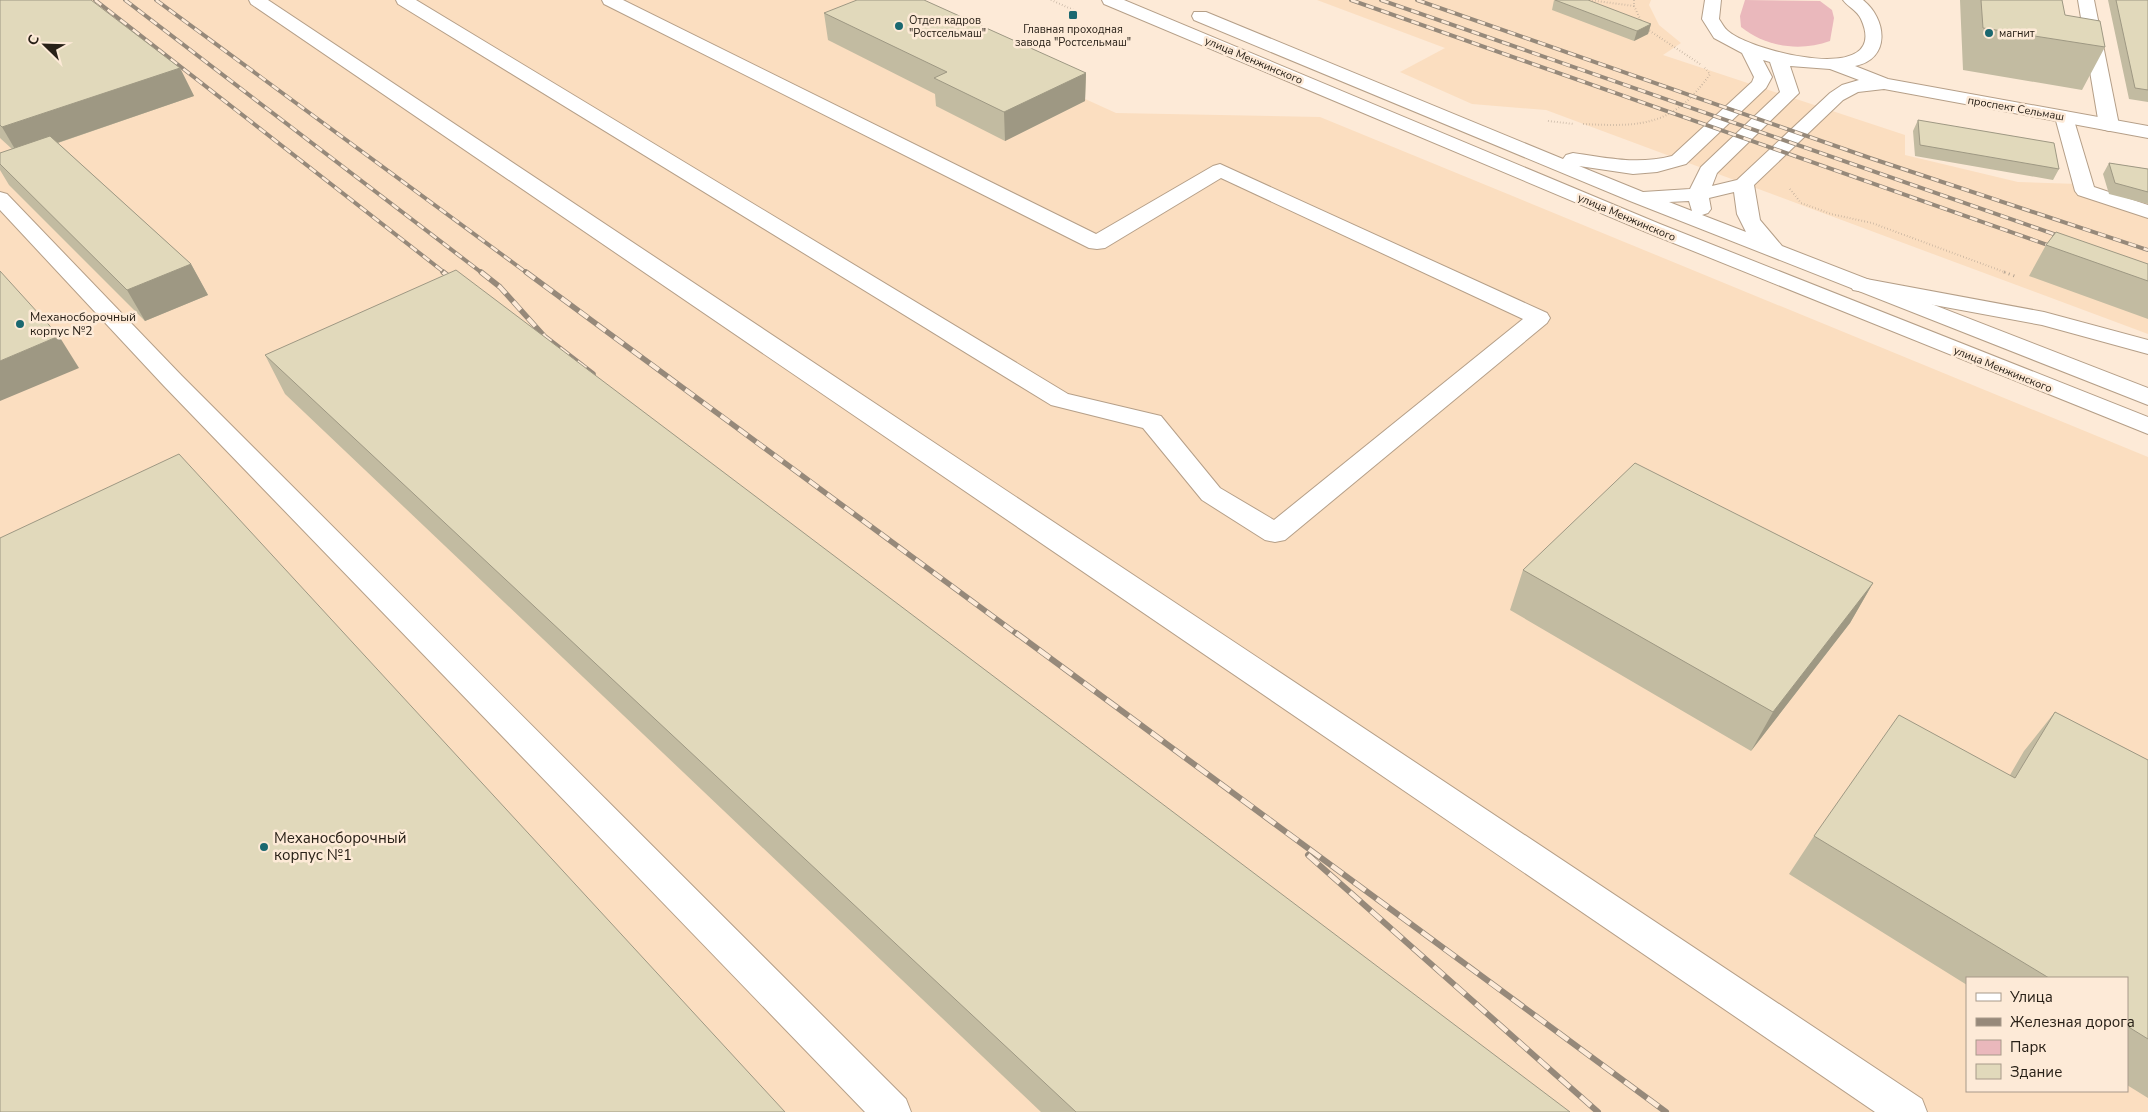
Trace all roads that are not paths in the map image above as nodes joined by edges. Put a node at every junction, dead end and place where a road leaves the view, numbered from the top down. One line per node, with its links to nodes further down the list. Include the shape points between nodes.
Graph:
1 (257, 0): 34 (main road)
2 (404, 0): 3 (main road, via 1060,400 1152,422 1210,494 1276,532 1539,318 1220,170 1097,243)
3 (610, 0)
4 (1110, 0): 20 (main road, улица Менжинского)
5 (1713, 0): 9 (main road, via 1709,14 1715,30)
6 (1851, 0): 11 (main road, via 1868,17 1873,39 1861,59)
7 (2086, 0): 15 (main road)
8 (1185, 11): 17 (main road, улица Менжинского)
9 (1750, 51): 10 (main road); 17 (main road, via 1763,78 1760,84 1679,160 1657,166 1624,167 1560,156)
10 (1778, 58): 11 (main road); 19 (main road, via 1790,92)
11 (1834, 64): 12 (main road); 13 (main road)
12 (1884, 84): 13 (main road, via 1853,86); 14 (main road, проспект Сельмаш)
13 (1840, 93): 21 (main road)
14 (2064, 117): 15 (main road, проспект Сельмаш); 25 (main road, via 2085,191)
15 (2109, 126): 16 (main road, проспект Сельмаш)
16 (2148, 132)
17 (1493, 138): 18 (main road, улица Менжинского)
18 (1553, 162): 19 (main road, via 1638,180 1686,178); 23 (main road, улица Менжинского)
19 (1708, 171): 22 (main road)
20 (1536, 179): 23 (main road, via 1583,190); 28 (main road, улица Менжинского)
21 (1744, 184): 22 (main road); 27 (main road, via 1746,214 1754,231)
22 (1698, 195): 23 (main road); 26 (main road)
23 (1637, 197): 26 (main road, улица Менжинского)
24 (0, 198): 33 (main road, via 173,381)
25 (2148, 212)
26 (1703, 223): 27 (main road, улица Менжинского); 28 (main road, via 1727,248)
27 (1776, 252): 29 (main road, улица Менжинского)
28 (1763, 273): 32 (main road, улица Менжинского)
29 (1857, 284): 30 (main road, via 2044,319); 31 (main road, улица Менжинского)
30 (2148, 347)
31 (2148, 396)
32 (2148, 426)
33 (892, 1112)
34 (1908, 1112)

